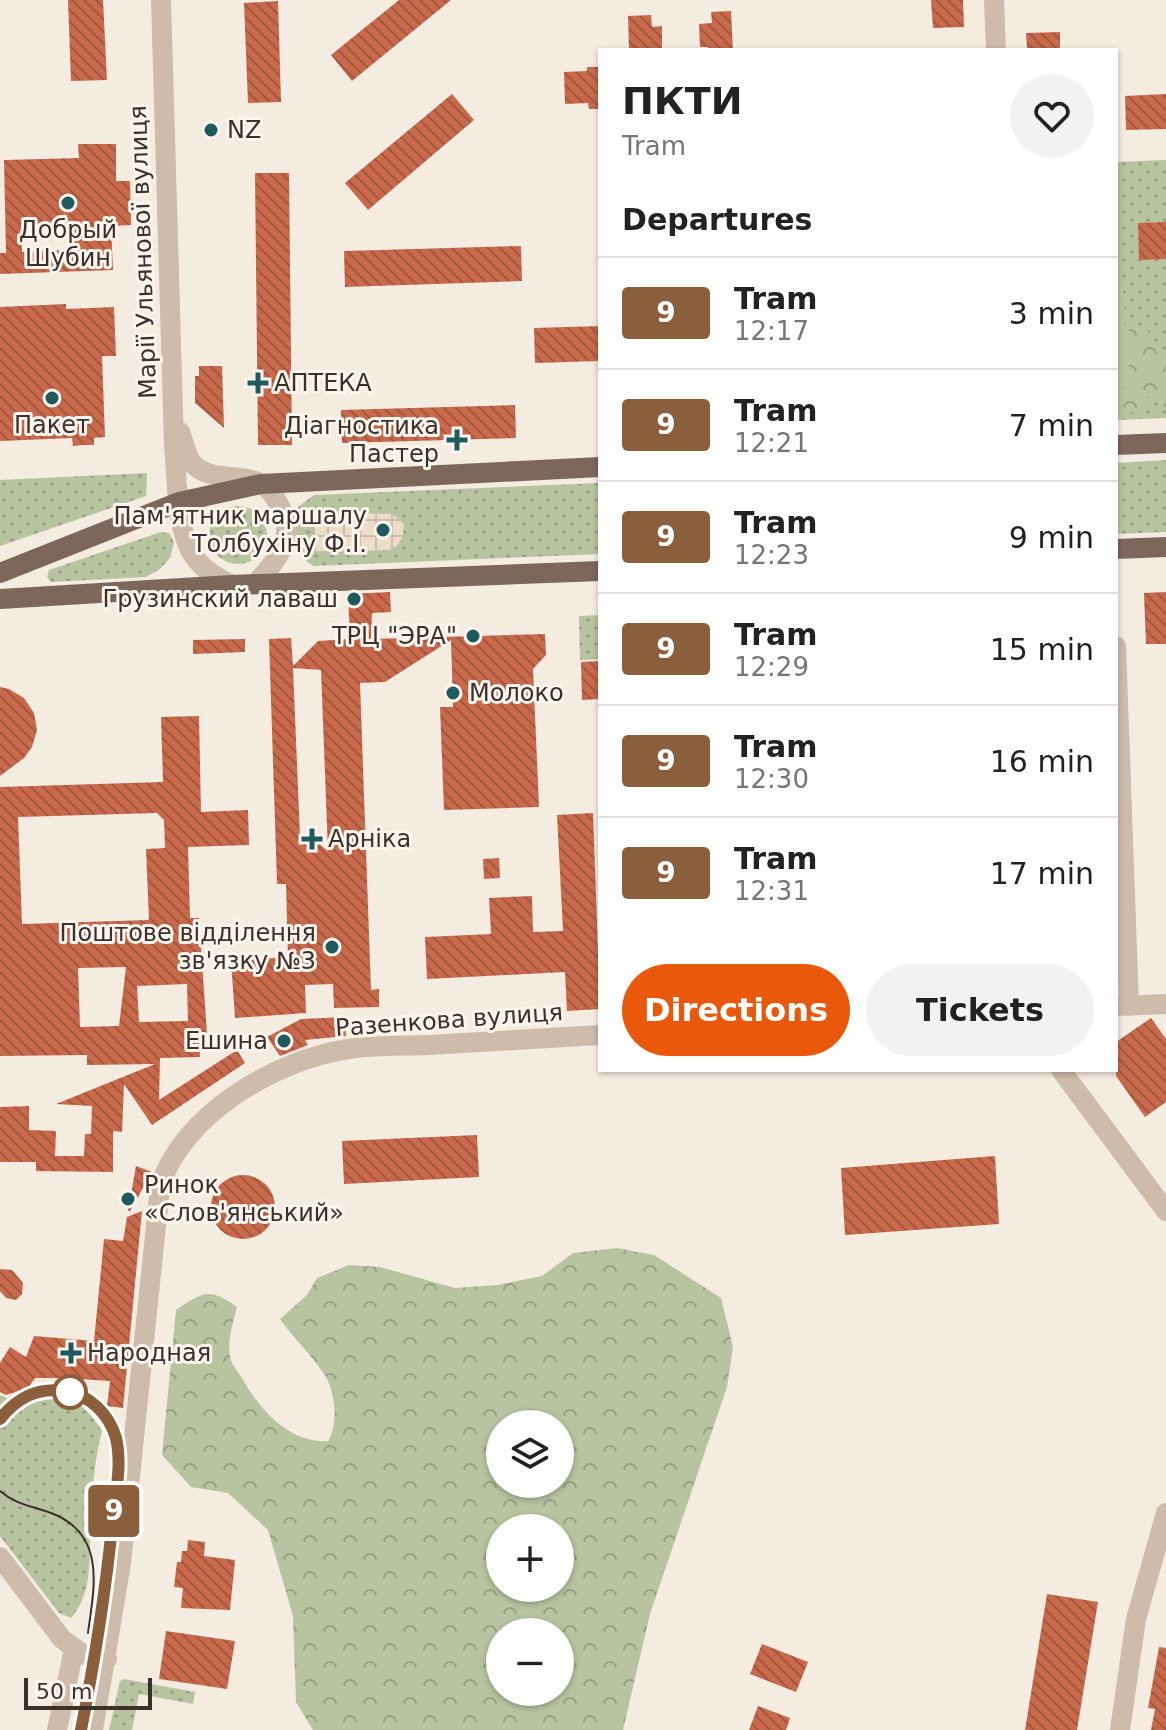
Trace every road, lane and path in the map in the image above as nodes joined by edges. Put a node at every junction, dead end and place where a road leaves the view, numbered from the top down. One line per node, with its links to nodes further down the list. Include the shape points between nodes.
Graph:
1 (161, 0): 4 (street, Марії Ульянової вулиця)
2 (994, 0): 3 (street)
3 (996, 48)
4 (174, 413): 8 (street, via 193,465); 9 (street, Марії Ульянової вулиця)
5 (1166, 443): 6 (main road)
6 (1118, 445)
7 (598, 467): 8 (main road)
8 (261, 484): 9 (main road); 15 (street, via 284,514 286,545)
9 (179, 502): 13 (main road); 14 (street, via 192,553 208,572)
10 (1166, 547): 11 (main road)
11 (1118, 549)
12 (598, 571): 15 (main road)
13 (0, 573)
14 (232, 585): 15 (main road); 16 (main road)
15 (254, 585)
16 (0, 599)
17 (1118, 766): 19 (street)
18 (1166, 1004): 19 (street)
19 (1122, 1006)
20 (598, 1035): 26 (street, Разенкова вулиця, via 348,1049 260,1080 188,1134 160,1187)
21 (1062, 1072): 22 (street)
22 (1166, 1211)
23 (1166, 1513): 29 (street, via 1136,1619)
24 (0, 1557): 25 (street)
25 (74, 1649): 26 (street); 27 (street)
26 (107, 1659): 28 (street, Разенкова вулиця)
27 (57, 1730)
28 (93, 1730)
29 (1120, 1730)

